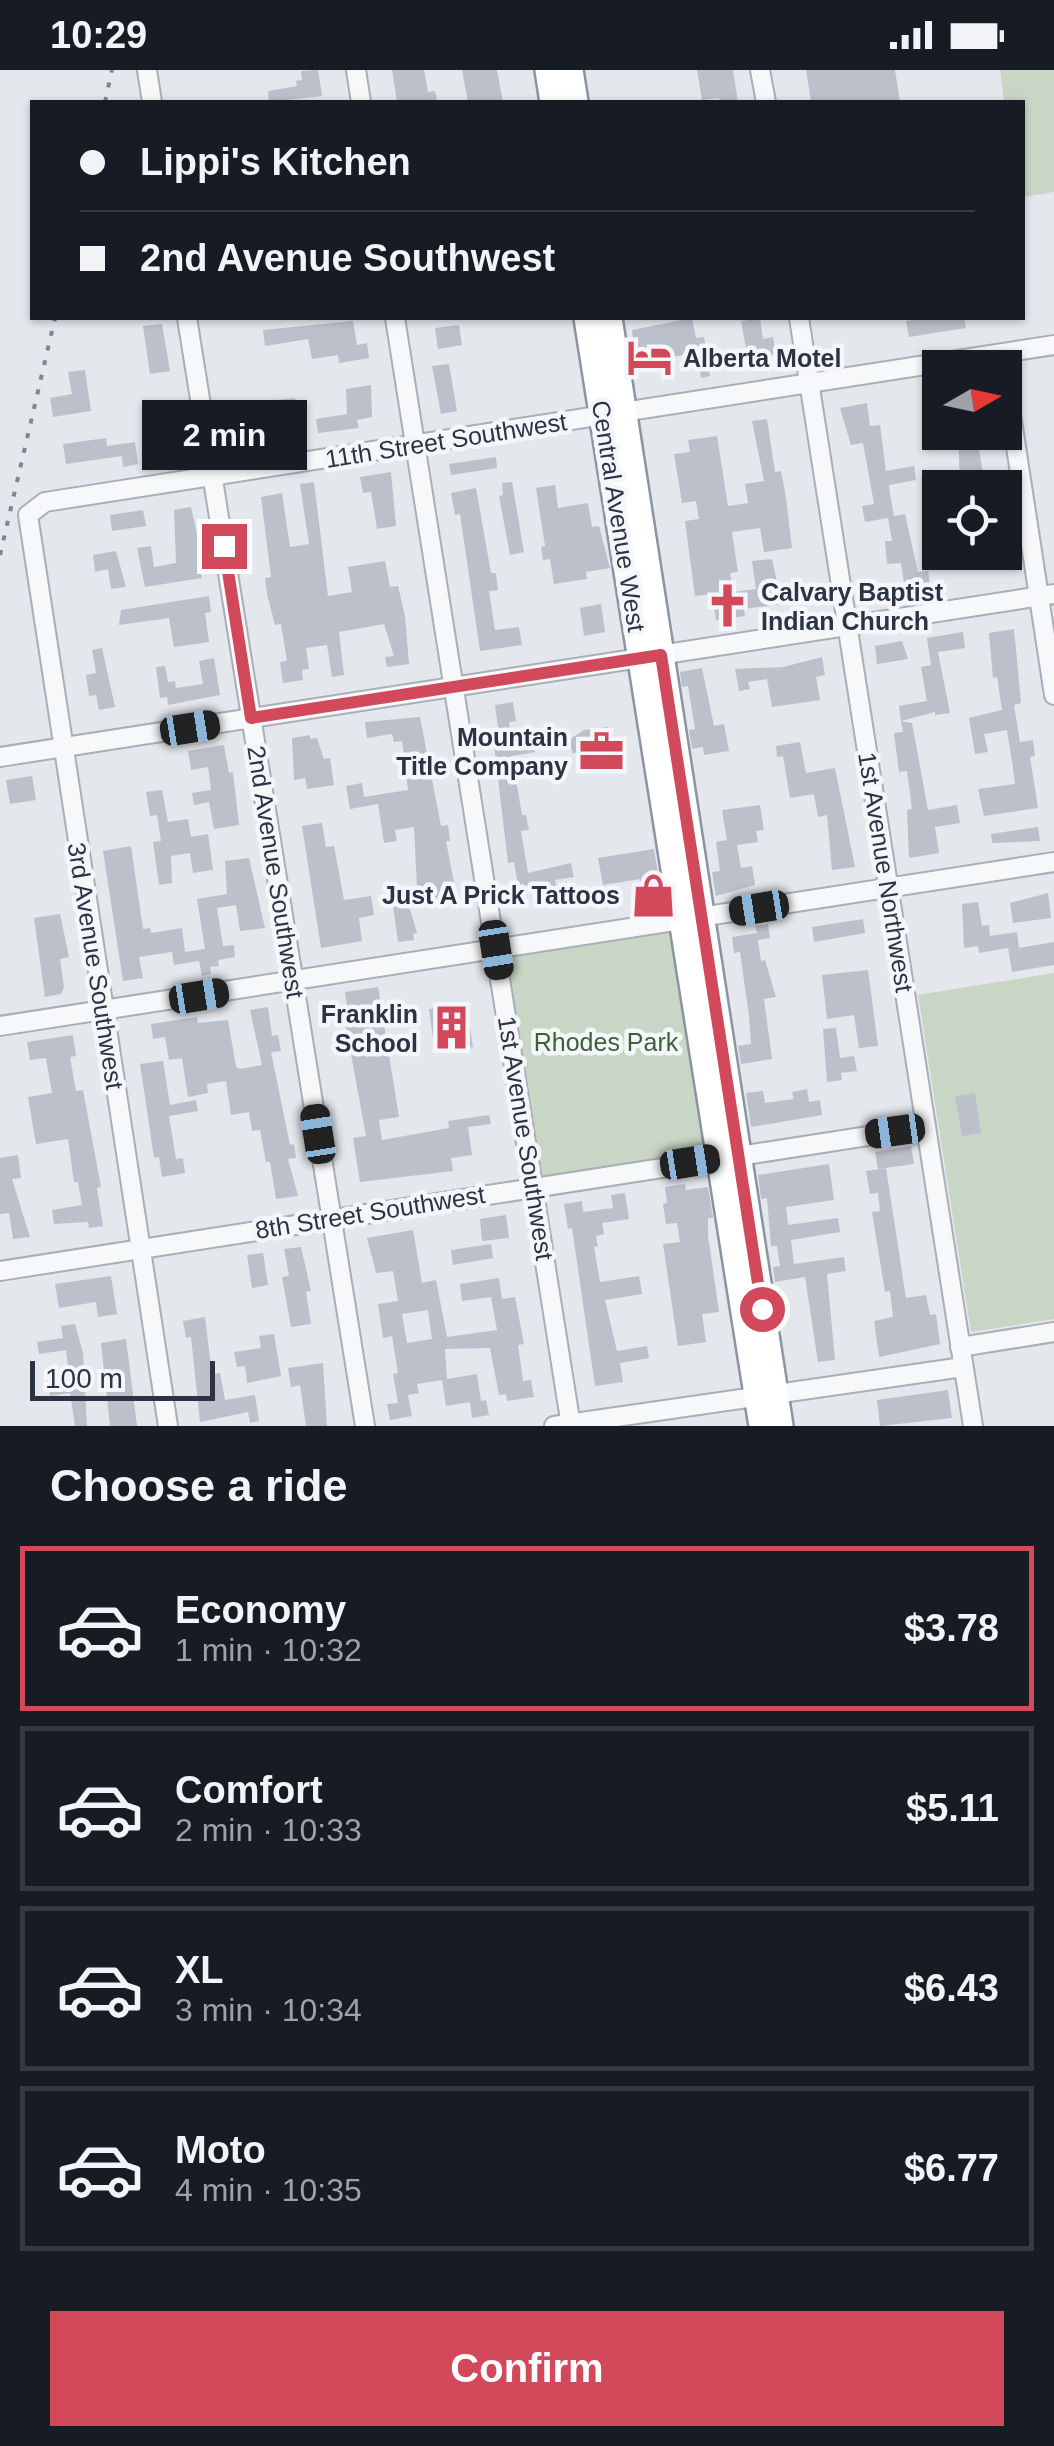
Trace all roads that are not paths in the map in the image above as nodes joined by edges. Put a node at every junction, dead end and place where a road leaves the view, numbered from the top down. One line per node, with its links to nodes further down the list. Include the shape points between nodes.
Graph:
1 (147, 70): 6 (street)
2 (356, 70): 7 (street)
3 (548, 70): 8 (highway)
4 (570, 70): 9 (highway)
5 (760, 70): 10 (street)
6 (152, 100)
7 (361, 100)
8 (553, 100)
9 (575, 100)
10 (766, 100)
11 (187, 320): 23 (street, 2nd Avenue Southwest)
12 (395, 320): 21 (street, 1st Avenue Southwest)
13 (588, 320): 20 (highway, Central Avenue West)
14 (609, 320): 20 (highway, Central Avenue West)
15 (799, 320): 19 (street, 1st Avenue Northwest)
16 (1054, 345): 17 (street, 11th Street Southwest)
17 (1022, 358)
18 (922, 374): 19 (street, 11th Street Southwest)
19 (810, 386): 20 (street, 11th Street Southwest); 26 (street, 1st Avenue Northwest)
20 (614, 415): 21 (street, 11th Street Southwest); 27 (highway, Central Avenue West)
21 (416, 445): 23 (street, 11th Street Southwest); 28 (street, 1st Avenue Southwest)
22 (1020, 450): 25 (street)
23 (212, 476): 24 (street, 11th Street Southwest); 30 (street, 2nd Avenue Southwest)
24 (33, 509): 31 (street, 3rd Avenue Southwest, via 26,522)
25 (1046, 595): 26 (street); 29 (street)
26 (847, 624): 27 (street); 34 (street, 1st Avenue Northwest)
27 (651, 656): 28 (street); 35 (highway, Central Avenue West)
28 (454, 687): 30 (street); 36 (street, 1st Avenue Southwest)
29 (1054, 695)
30 (251, 718): 31 (street); 37 (street, 2nd Avenue Southwest)
31 (62, 747): 32 (street); 38 (street, 3rd Avenue Southwest)
32 (0, 757)
33 (1054, 862): 34 (street)
34 (888, 888): 35 (street); 40 (street, 1st Avenue Northwest)
35 (693, 918): 36 (street); 41 (highway, Central Avenue West)
36 (496, 950): 37 (street); 42 (street, 1st Avenue Southwest)
37 (293, 981): 38 (street); 43 (street, 2nd Avenue Southwest)
38 (103, 1010): 39 (street); 44 (street, 3rd Avenue Southwest)
39 (0, 1026)
40 (926, 1127): 41 (street, 8th Street Southwest); 47 (street, 1st Avenue Northwest)
41 (730, 1155): 42 (street, 8th Street Southwest); 49 (highway, Central Avenue West)
42 (533, 1186): 43 (street, 8th Street Southwest); 50 (street, 1st Avenue Southwest)
43 (331, 1218): 44 (street, 8th Street Southwest); 52 (street, 2nd Avenue Southwest)
44 (140, 1249): 45 (street, 8th Street Southwest); 51 (street, 3rd Avenue Southwest)
45 (0, 1271)
46 (1054, 1332): 47 (street)
47 (960, 1347): 48 (street, 1st Avenue Northwest)
48 (963, 1367): 49 (street); 55 (street, 1st Avenue Northwest)
49 (766, 1393): 50 (street); 53 (highway, Central Avenue West); 54 (highway, Central Avenue West)
50 (565, 1425)
51 (168, 1426)
52 (365, 1426)
53 (762, 1426)
54 (780, 1426)
55 (972, 1426)

